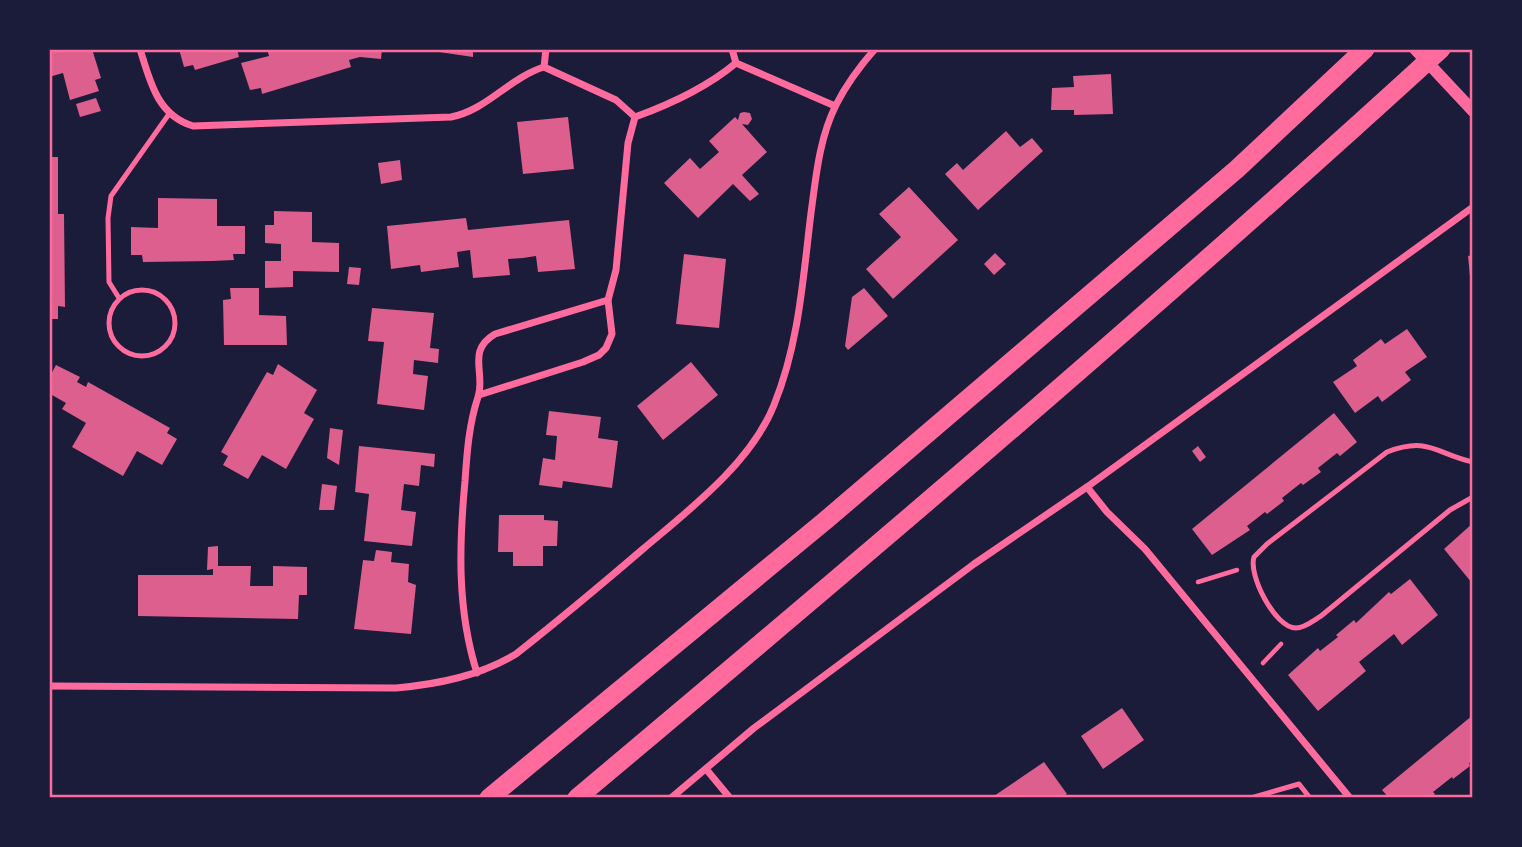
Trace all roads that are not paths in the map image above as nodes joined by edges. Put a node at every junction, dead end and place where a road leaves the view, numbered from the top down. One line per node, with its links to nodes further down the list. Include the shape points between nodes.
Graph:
1 (140, 49): 12 (street, via 152,88)
2 (546, 49): 9 (street)
3 (732, 49): 8 (street)
4 (876, 49): 10 (street)
5 (1365, 49): 24 (highway, via 1237,169 826,520)
6 (1415, 49): 11 (street)
7 (1441, 49): 25 (highway, via 1270,205)
8 (736, 64): 10 (street); 13 (street, via 714,81)
9 (544, 67): 12 (street, via 518,77 469,113 450,117 193,126); 13 (street, via 616,100)
10 (835, 106): 21 (street, via 817,167 796,338 773,409 761,429 741,458 672,525 516,654)
11 (1473, 111)
12 (169, 114): 15 (lane, via 109,202 109,282)
13 (635, 117): 16 (street, via 628,143 616,270)
14 (1473, 207): 19 (street)
15 (119, 298): 15 (lane, via 108,322 117,346 141,357 165,348 176,325 167,300 144,289)
16 (608, 300): 17 (street, via 488,338 478,359); 17 (street, via 612,334 598,355)
17 (479, 395): 21 (street, via 471,416 461,526 464,625)
18 (1473, 463): 20 (lane, via 1427,446 1387,452 1268,544 1254,557 1252,566 1274,614 1284,624 1302,627 1450,510)
19 (1087, 487): 23 (street, via 974,564); 30 (street, via 1145,549)
20 (1473, 497)
21 (478, 673): 22 (street, via 437,684 372,690)
22 (49, 686)
23 (706, 769): 26 (street); 27 (street)
24 (489, 798)
25 (577, 798)
26 (671, 798)
27 (730, 798)
28 (1251, 798): 29 (lane, via 1299,784)
29 (1310, 798)
30 (1350, 798)

